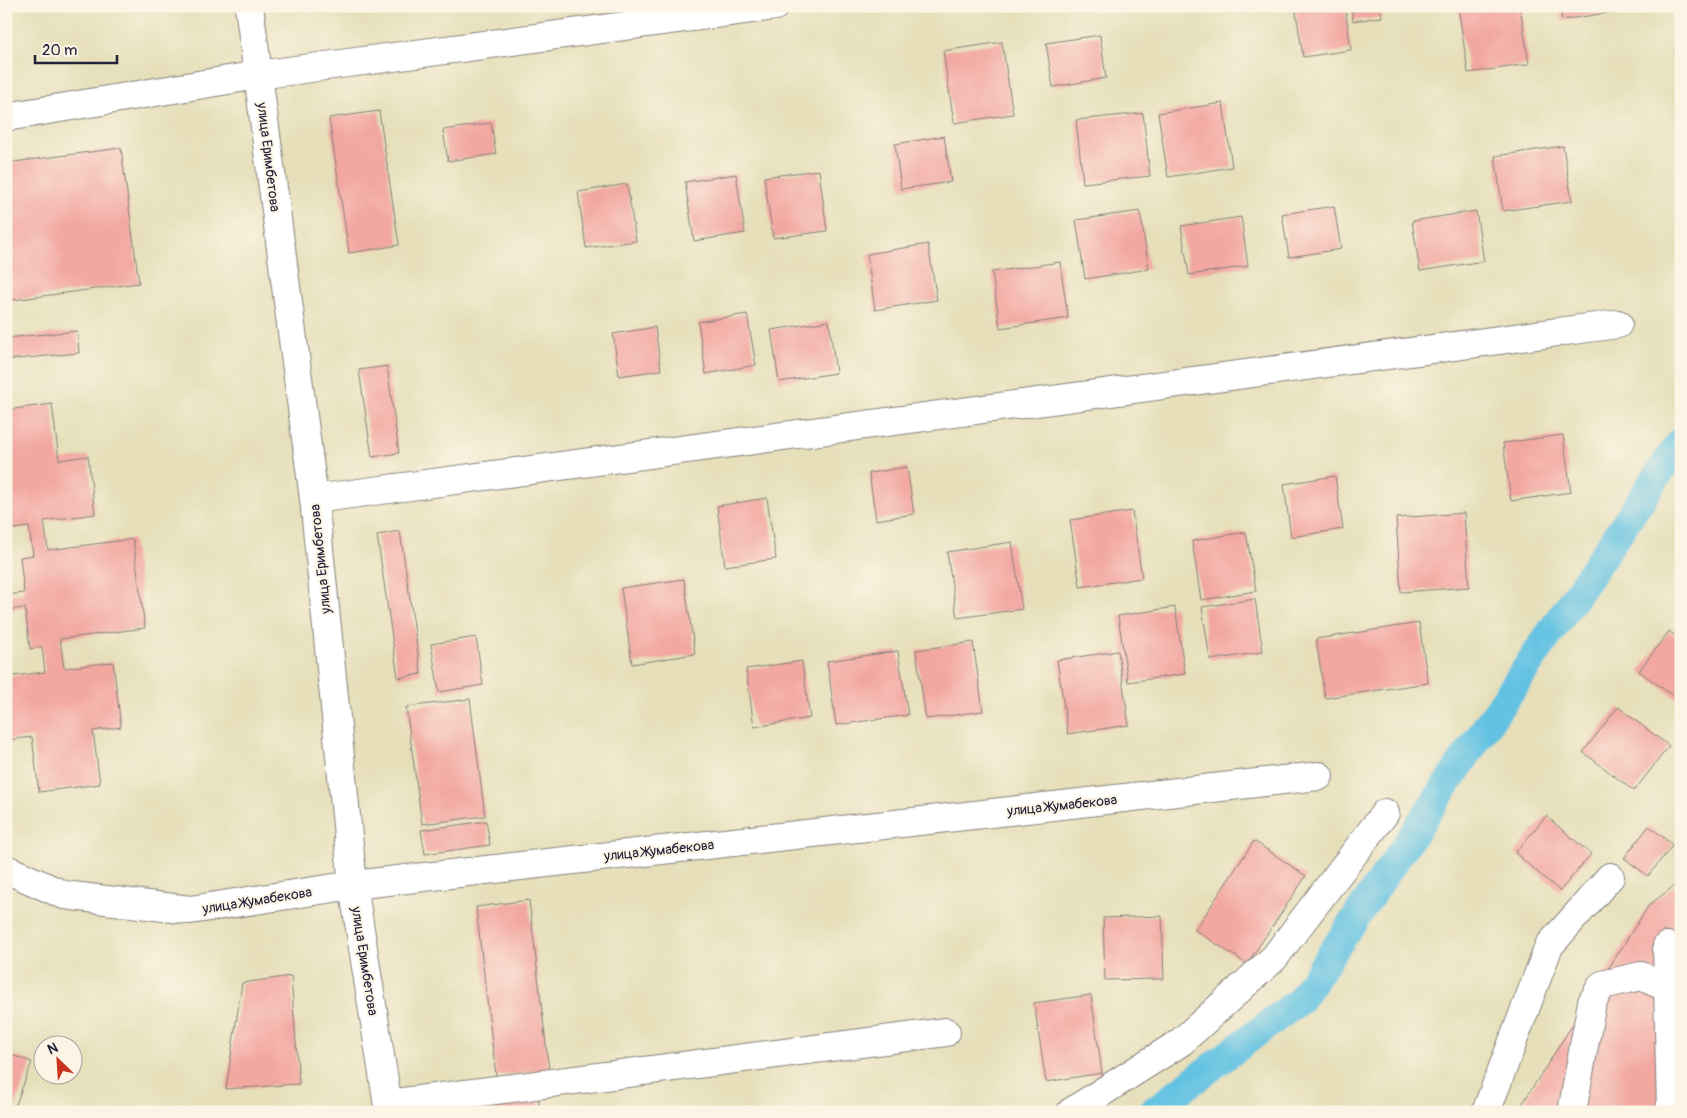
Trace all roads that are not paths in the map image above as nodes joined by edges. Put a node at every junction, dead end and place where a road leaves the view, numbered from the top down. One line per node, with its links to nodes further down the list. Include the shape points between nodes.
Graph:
1 (249, 6): 3 (street, улица Еримбетова)
2 (775, 6): 3 (street)
3 (258, 75): 4 (street); 6 (street, улица Еримбетова)
4 (6, 118)
5 (1618, 324): 6 (street)
6 (314, 498): 11 (street, улица Еримбетова)
7 (1319, 776): 11 (street, улица Жумабекова)
8 (1385, 813): 16 (street, via 1274,958 1181,1042)
9 (6, 869): 11 (street, улица Жумабекова, via 64,895 190,910)
10 (1610, 877): 17 (street, via 1548,946)
11 (353, 884): 15 (street, улица Еримбетова)
12 (1667, 946): 13 (street)
13 (1668, 988): 18 (street, via 1641,976 1602,986 1592,1002); 19 (street)
14 (946, 1032): 15 (street)
15 (388, 1108)
16 (1071, 1112)
17 (1486, 1112)
18 (1572, 1112)
19 (1671, 1112)

